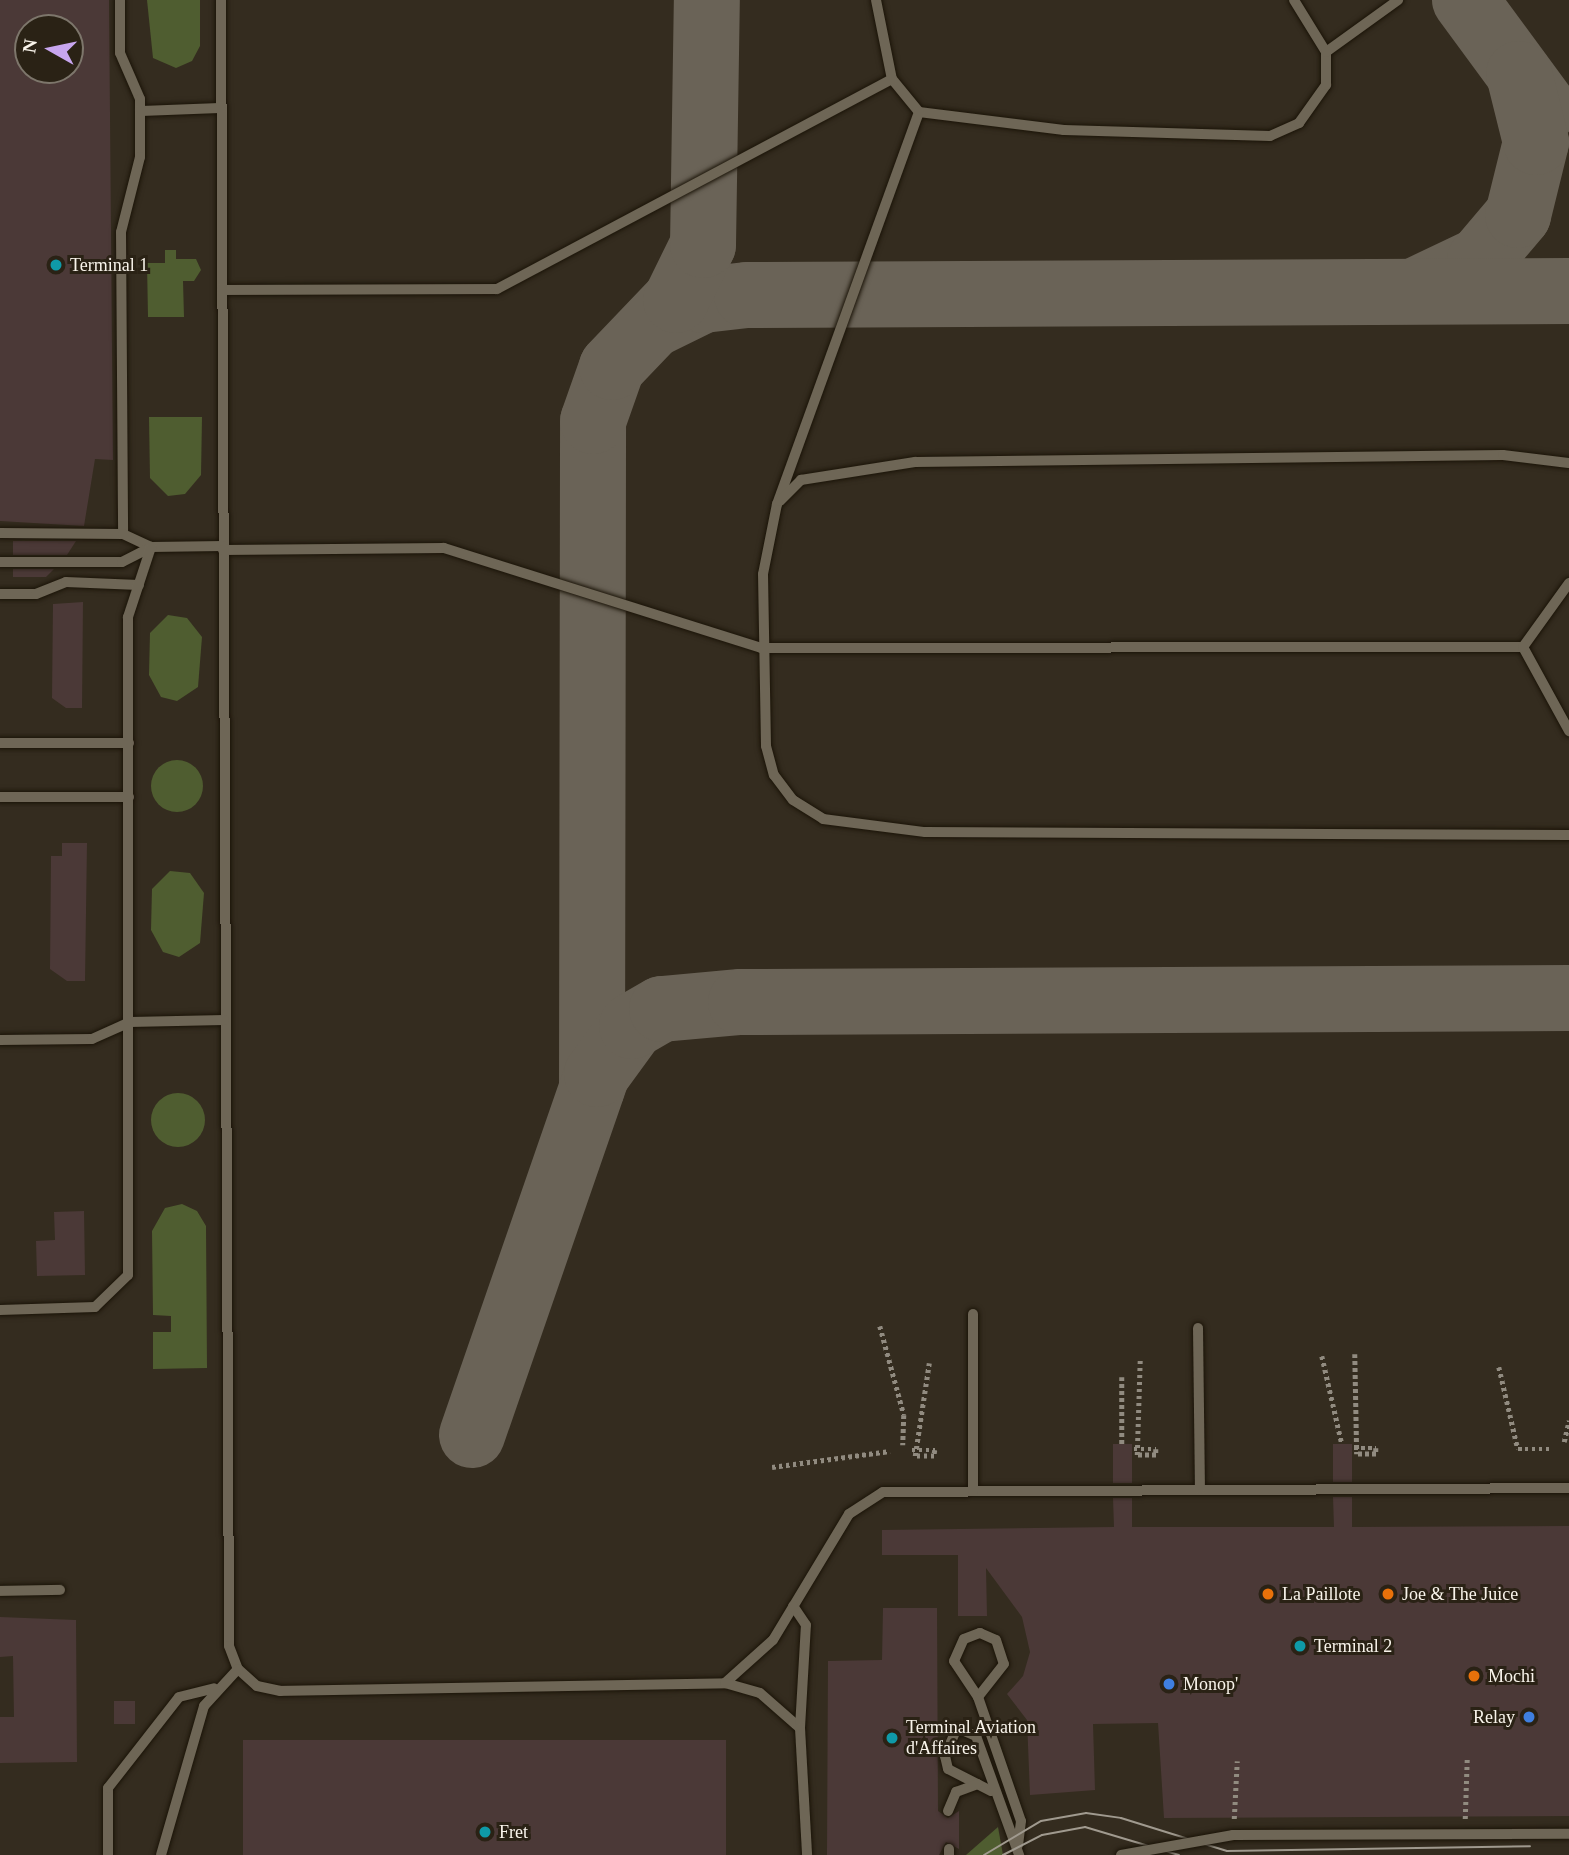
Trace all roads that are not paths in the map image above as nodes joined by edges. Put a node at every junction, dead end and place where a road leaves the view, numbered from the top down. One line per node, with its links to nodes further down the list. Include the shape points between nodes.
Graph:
1 (121, 0): 9 (lane, via 120,53)
2 (221, 0): 8 (lane)
3 (876, 0): 7 (lane)
4 (1294, 0): 6 (lane)
5 (1398, 0): 6 (lane)
6 (1326, 52): 10 (lane, via 1326,85 1311,112 1270,136 1064,130)
7 (892, 79): 10 (lane); 11 (lane, via 497,289)
8 (221, 108): 9 (lane); 11 (lane)
9 (140, 111): 15 (lane, via 140,157 121,232)
10 (919, 112): 13 (lane)
11 (222, 290): 17 (lane)
12 (1569, 463): 13 (lane, via 1503,455 915,462 801,480)
13 (777, 504): 23 (lane, via 764,574)
14 (0, 533): 15 (lane)
15 (123, 534): 16 (lane)
16 (151, 547): 17 (lane); 18 (lane, via 122,562); 20 (lane)
17 (223, 548): 23 (lane, via 444,548); 30 (lane)
18 (0, 562)
19 (1569, 583): 22 (lane)
20 (139, 585): 21 (lane, via 66,582 36,594); 26 (lane, via 128,617)
21 (0, 594)
22 (1523, 647): 23 (lane); 24 (lane)
23 (761, 648): 29 (lane, via 766,746 774,775 793,800 823,819 925,832)
24 (1569, 731)
25 (0, 743): 26 (lane)
26 (129, 743): 28 (lane)
27 (0, 797): 28 (lane)
28 (129, 797): 31 (lane)
29 (1569, 835)
30 (224, 1020): 31 (lane); 42 (lane, via 229,1646)
31 (130, 1022): 32 (lane, via 92,1040); 33 (lane, via 128,1275 95,1307)
32 (0, 1040)
33 (0, 1310)
34 (973, 1314): 38 (lane)
35 (1198, 1328): 37 (lane)
36 (1569, 1488): 37 (lane)
37 (1200, 1489): 38 (lane)
38 (973, 1491): 41 (lane, via 867,1497 849,1514)
39 (60, 1590): 40 (lane)
40 (0, 1591)
41 (793, 1606): 43 (lane, via 762,1654); 46 (lane, via 806,1625)
42 (238, 1669): 43 (lane, via 257,1686 280,1691); 44 (lane)
43 (725, 1683): 46 (lane, via 761,1693)
44 (214, 1688): 52 (lane, via 201,1712); 53 (lane, via 179,1697 108,1788)
45 (978, 1697): 45 (lane, via 1004,1664 996,1640 980,1633 964,1639 954,1661); 51 (lane, via 1021,1821)
46 (800, 1728): 54 (lane)
47 (978, 1784): 48 (lane); 48 (lane, via 946,1766 950,1736 957,1728 976,1736); 49 (lane, via 956,1792)
48 (991, 1791): 51 (lane)
49 (948, 1811)
50 (1569, 1834): 55 (lane, bridge, via 1233,1835)
51 (1018, 1850)
52 (163, 1853)
53 (108, 1855)
54 (807, 1855)
55 (1121, 1855)

